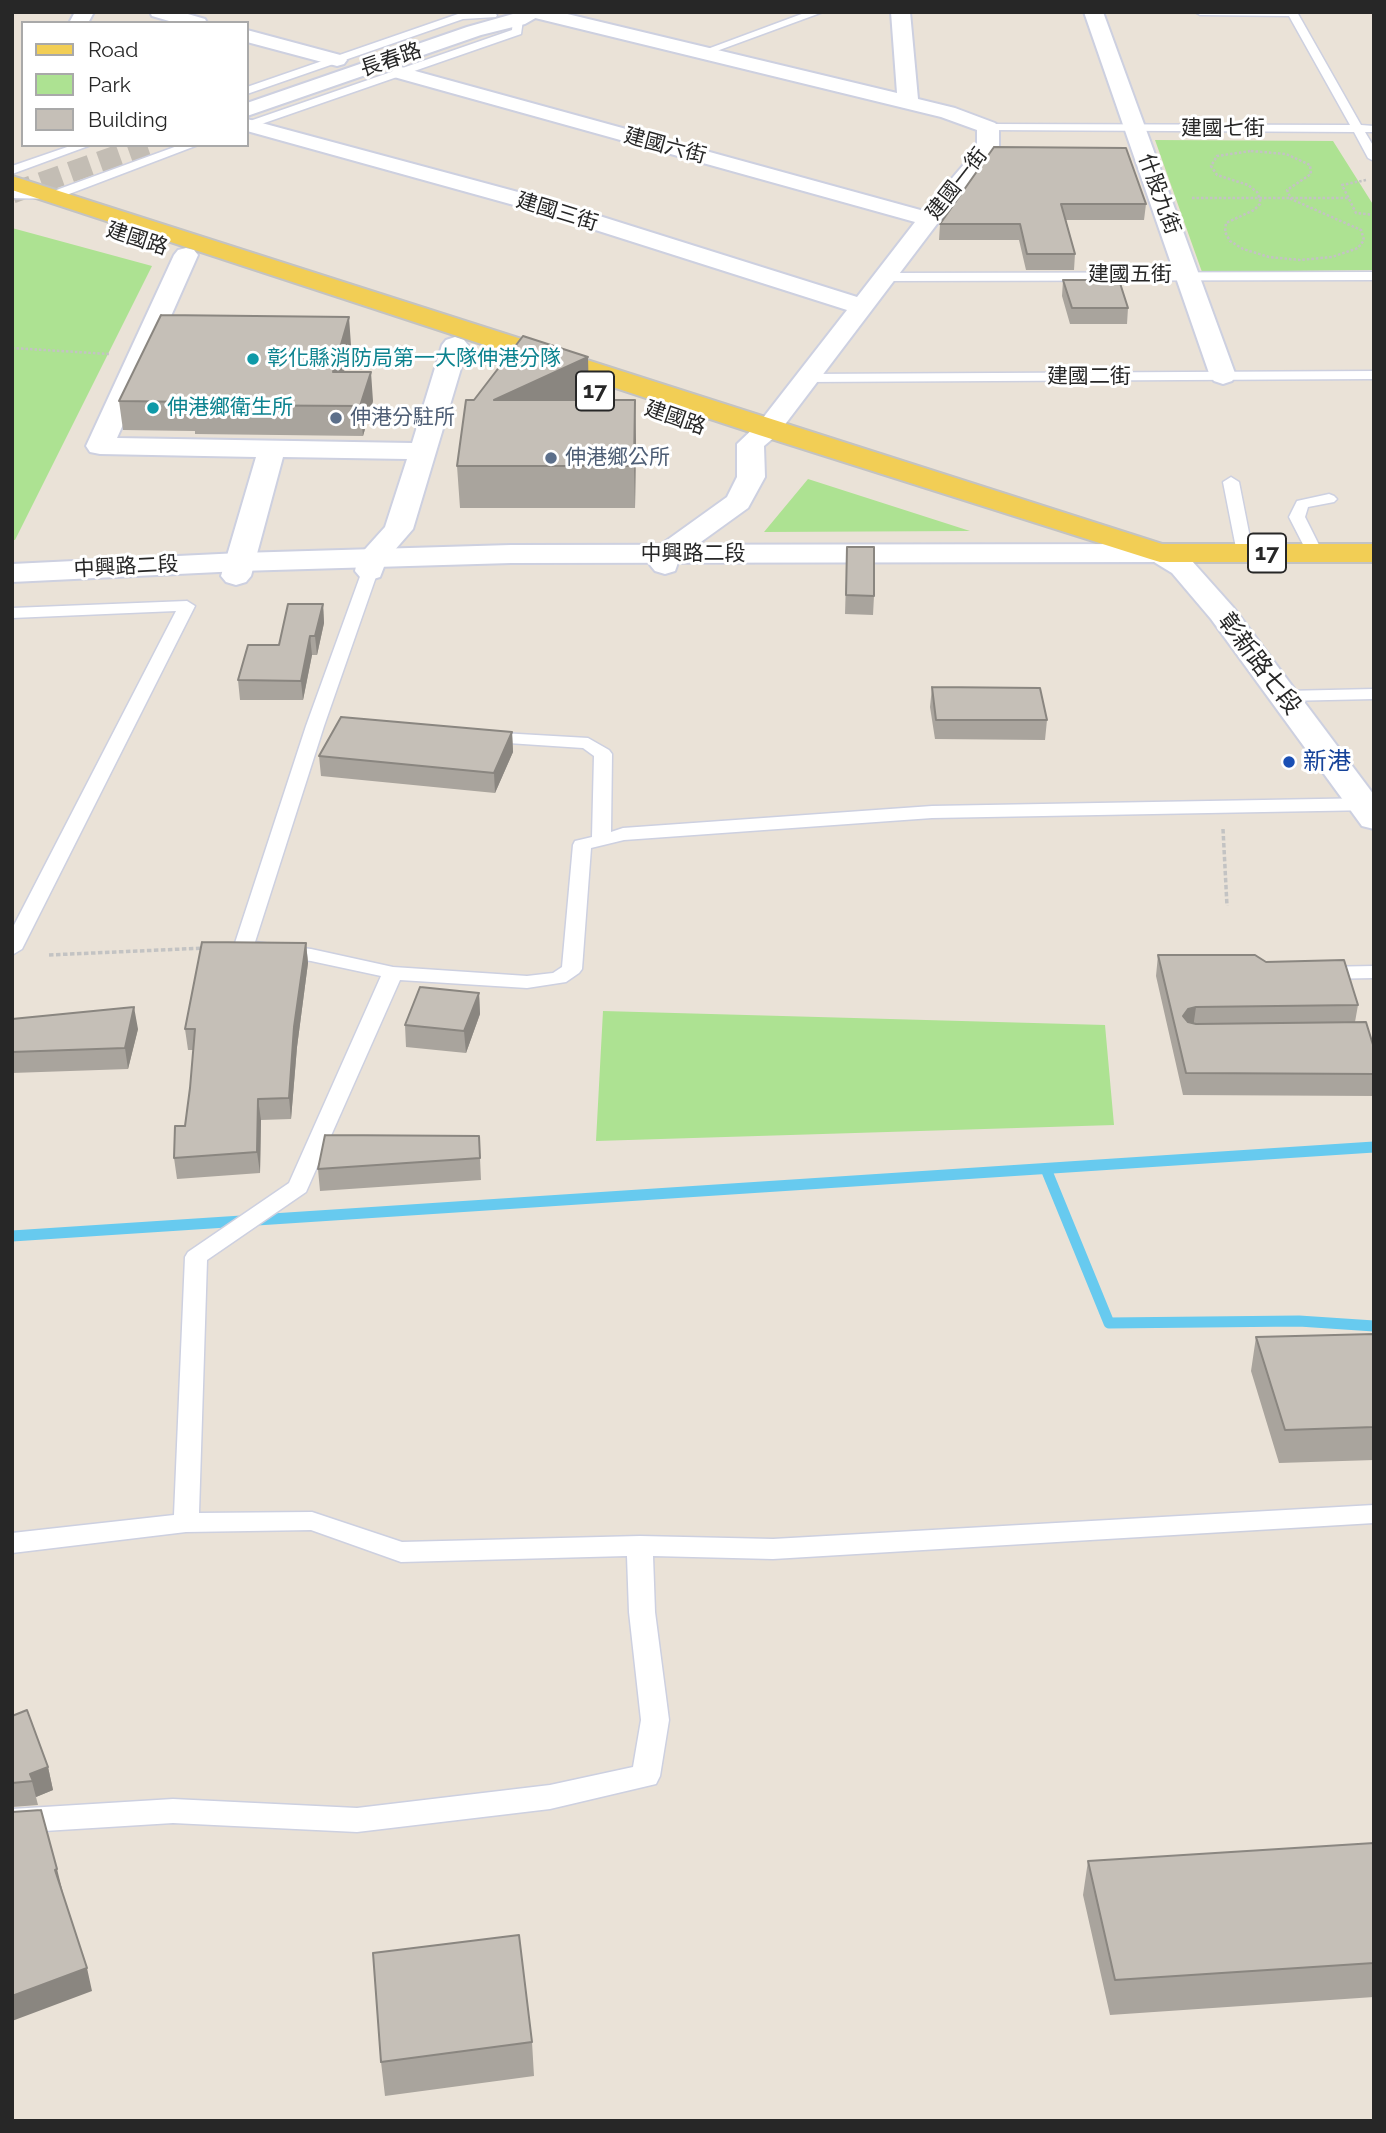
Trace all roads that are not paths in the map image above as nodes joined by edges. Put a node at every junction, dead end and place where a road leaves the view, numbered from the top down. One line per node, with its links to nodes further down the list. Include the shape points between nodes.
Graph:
1 (159, 12): 9 (street)
2 (818, 12): 11 (lane)
3 (900, 12): 16 (street)
4 (1093, 12): 21 (street, 什股九街)
5 (1200, 12): 6 (lane)
6 (1293, 13): 22 (lane)
7 (496, 14): 12 (lane, via 462,16); 15 (street, 長春路)
8 (531, 14): 11 (street, 建國一街); 13 (lane, via 517,32); 17 (street, 長春路, via 474,31)
9 (191, 21)
10 (248, 36): 12 (street)
11 (699, 54): 16 (street, 建國一街)
12 (337, 60): 14 (lane)
13 (401, 73): 18 (lane); 31 (street, 建國六街)
14 (248, 90)
15 (248, 97)
16 (908, 103): 20 (street, 建國一街)
17 (248, 120)
18 (248, 120)
19 (248, 120): 36 (street, 建國三街, via 547,207)
20 (988, 127): 21 (lane, 建國七街); 31 (street, 建國一街, via 988,149)
21 (1136, 129): 22 (lane, 建國七街); 33 (street, 什股九街)
22 (1357, 129): 23 (lane, 建國七街); 26 (lane)
23 (1374, 129)
24 (79, 147): 27 (lane)
25 (187, 147): 29 (lane)
26 (1374, 158)
27 (12, 170)
28 (12, 183): 29 (main road, 建國路 / 17)
29 (52, 196): 30 (lane); 41 (main road, 建國路 / 17)
30 (12, 197): 32 (main road, 建國路 / 17)
31 (929, 219): 35 (street, 建國一街)
32 (186, 255): 37 (main road, 建國路 / 17); 42 (street, via 100,446)
33 (1189, 275): 34 (lane, 建國五街); 35 (lane, 建國五街); 39 (street, 什股九街)
34 (1374, 276)
35 (886, 277): 36 (street, 建國一街)
36 (864, 307): 40 (street, 建國一街)
37 (455, 345): 41 (main road, 建國路 / 17); 43 (street)
38 (1374, 375): 39 (lane, 建國二街)
39 (1223, 376): 40 (lane, 建國二街)
40 (804, 378): 41 (street, 建國一街)
41 (759, 436): 46 (main road, 建國路 / 17, via 1028,534); 50 (street, via 751,477 738,502); 51 (main road, 建國路 / 17)
42 (272, 448): 43 (street); 54 (street)
43 (423, 450): 52 (street, via 399,529)
44 (1231, 482): 47 (lane)
45 (1329, 499): 48 (lane, via 1302,503 1297,517)
46 (1116, 553): 50 (street, 中興路二段); 51 (street, 中興路二段)
47 (1245, 553): 48 (main road, 中興路二段 / 17); 51 (main road, 中興路二段 / 17)
48 (1315, 553): 49 (main road, 中興路二段 / 17)
49 (1374, 553)
50 (665, 560): 51 (street, 中興路二段); 52 (street, 中興路二段)
51 (1171, 560): 53 (main road, 中興路二段 / 17); 59 (street, 彰新路七段, via 1222,613)
52 (371, 564): 54 (street, 中興路二段); 65 (lane, via 322,727 244,946)
53 (1374, 568)
54 (238, 569): 55 (street, 中興路二段); 56 (street, 中興路二段)
55 (12, 573)
56 (12, 585)
57 (12, 614): 63 (lane, via 187,606)
58 (1374, 694): 59 (lane)
59 (1284, 696): 61 (street, 彰新路七段)
60 (467, 736): 62 (lane, via 587,743 603,754)
61 (1371, 809): 62 (lane, via 932,812)
62 (601, 839): 65 (lane, via 582,845 572,969 559,978 527,982)
63 (12, 948)
64 (1374, 972): 66 (lane)
65 (393, 973): 68 (lane, via 298,1187 195,1257)
66 (1304, 973)
67 (1374, 1514): 70 (lane, via 774,1549)
68 (186, 1523): 69 (lane); 70 (lane, via 312,1521 401,1552)
69 (12, 1543)
70 (640, 1546): 71 (lane, via 642,1612 655,1720 646,1776 550,1797 357,1820 173,1811)
71 (12, 1821)

